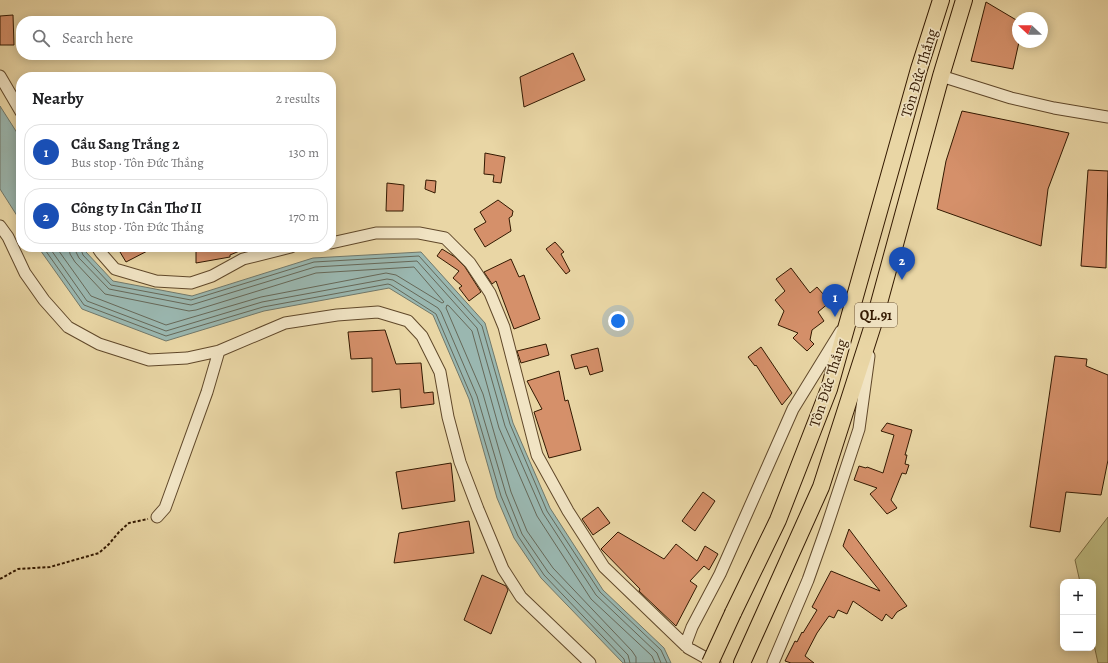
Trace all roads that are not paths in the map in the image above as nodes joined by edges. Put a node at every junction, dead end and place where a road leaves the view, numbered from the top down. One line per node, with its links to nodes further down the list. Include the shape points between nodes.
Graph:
1 (941, 0): 3 (highway, Tôn Đức Thắng / QL.91)
2 (964, 0): 5 (highway, Tôn Đức Thắng / QL.91)
3 (919, 69): 5 (highway); 12 (highway, Tôn Đức Thắng / QL.91)
4 (0, 76): 6 (street)
5 (941, 76): 7 (street, via 1011,98); 13 (highway, Tôn Đức Thắng / QL.91)
6 (16, 103)
7 (1108, 117)
8 (0, 226): 14 (street, via 8,237 24,273 68,327 99,344 149,360 187,358)
9 (336, 242): 16 (street, via 376,233 419,233 444,238 470,263 490,293 504,327 537,455 568,511 604,567)
10 (100, 252): 11 (street, via 115,268 156,281 191,283 212,276 243,260)
11 (273, 252)
12 (849, 317): 16 (street, via 793,409 720,574 692,627); 18 (highway, Tôn Đức Thắng / QL.91, bridge, via 829,389 778,520)
13 (873, 325): 20 (highway, Tôn Đức Thắng / QL.91, via 821,487); 21 (street, via 858,429 808,580)
14 (219, 351): 15 (street, via 165,508); 17 (street, via 285,324 337,315 378,312 408,321 422,336 440,372 460,462 503,569 521,597)
15 (157, 517)
16 (686, 646): 19 (street)
17 (590, 663)
18 (710, 663)
19 (715, 663)
20 (742, 663)
21 (773, 663)

